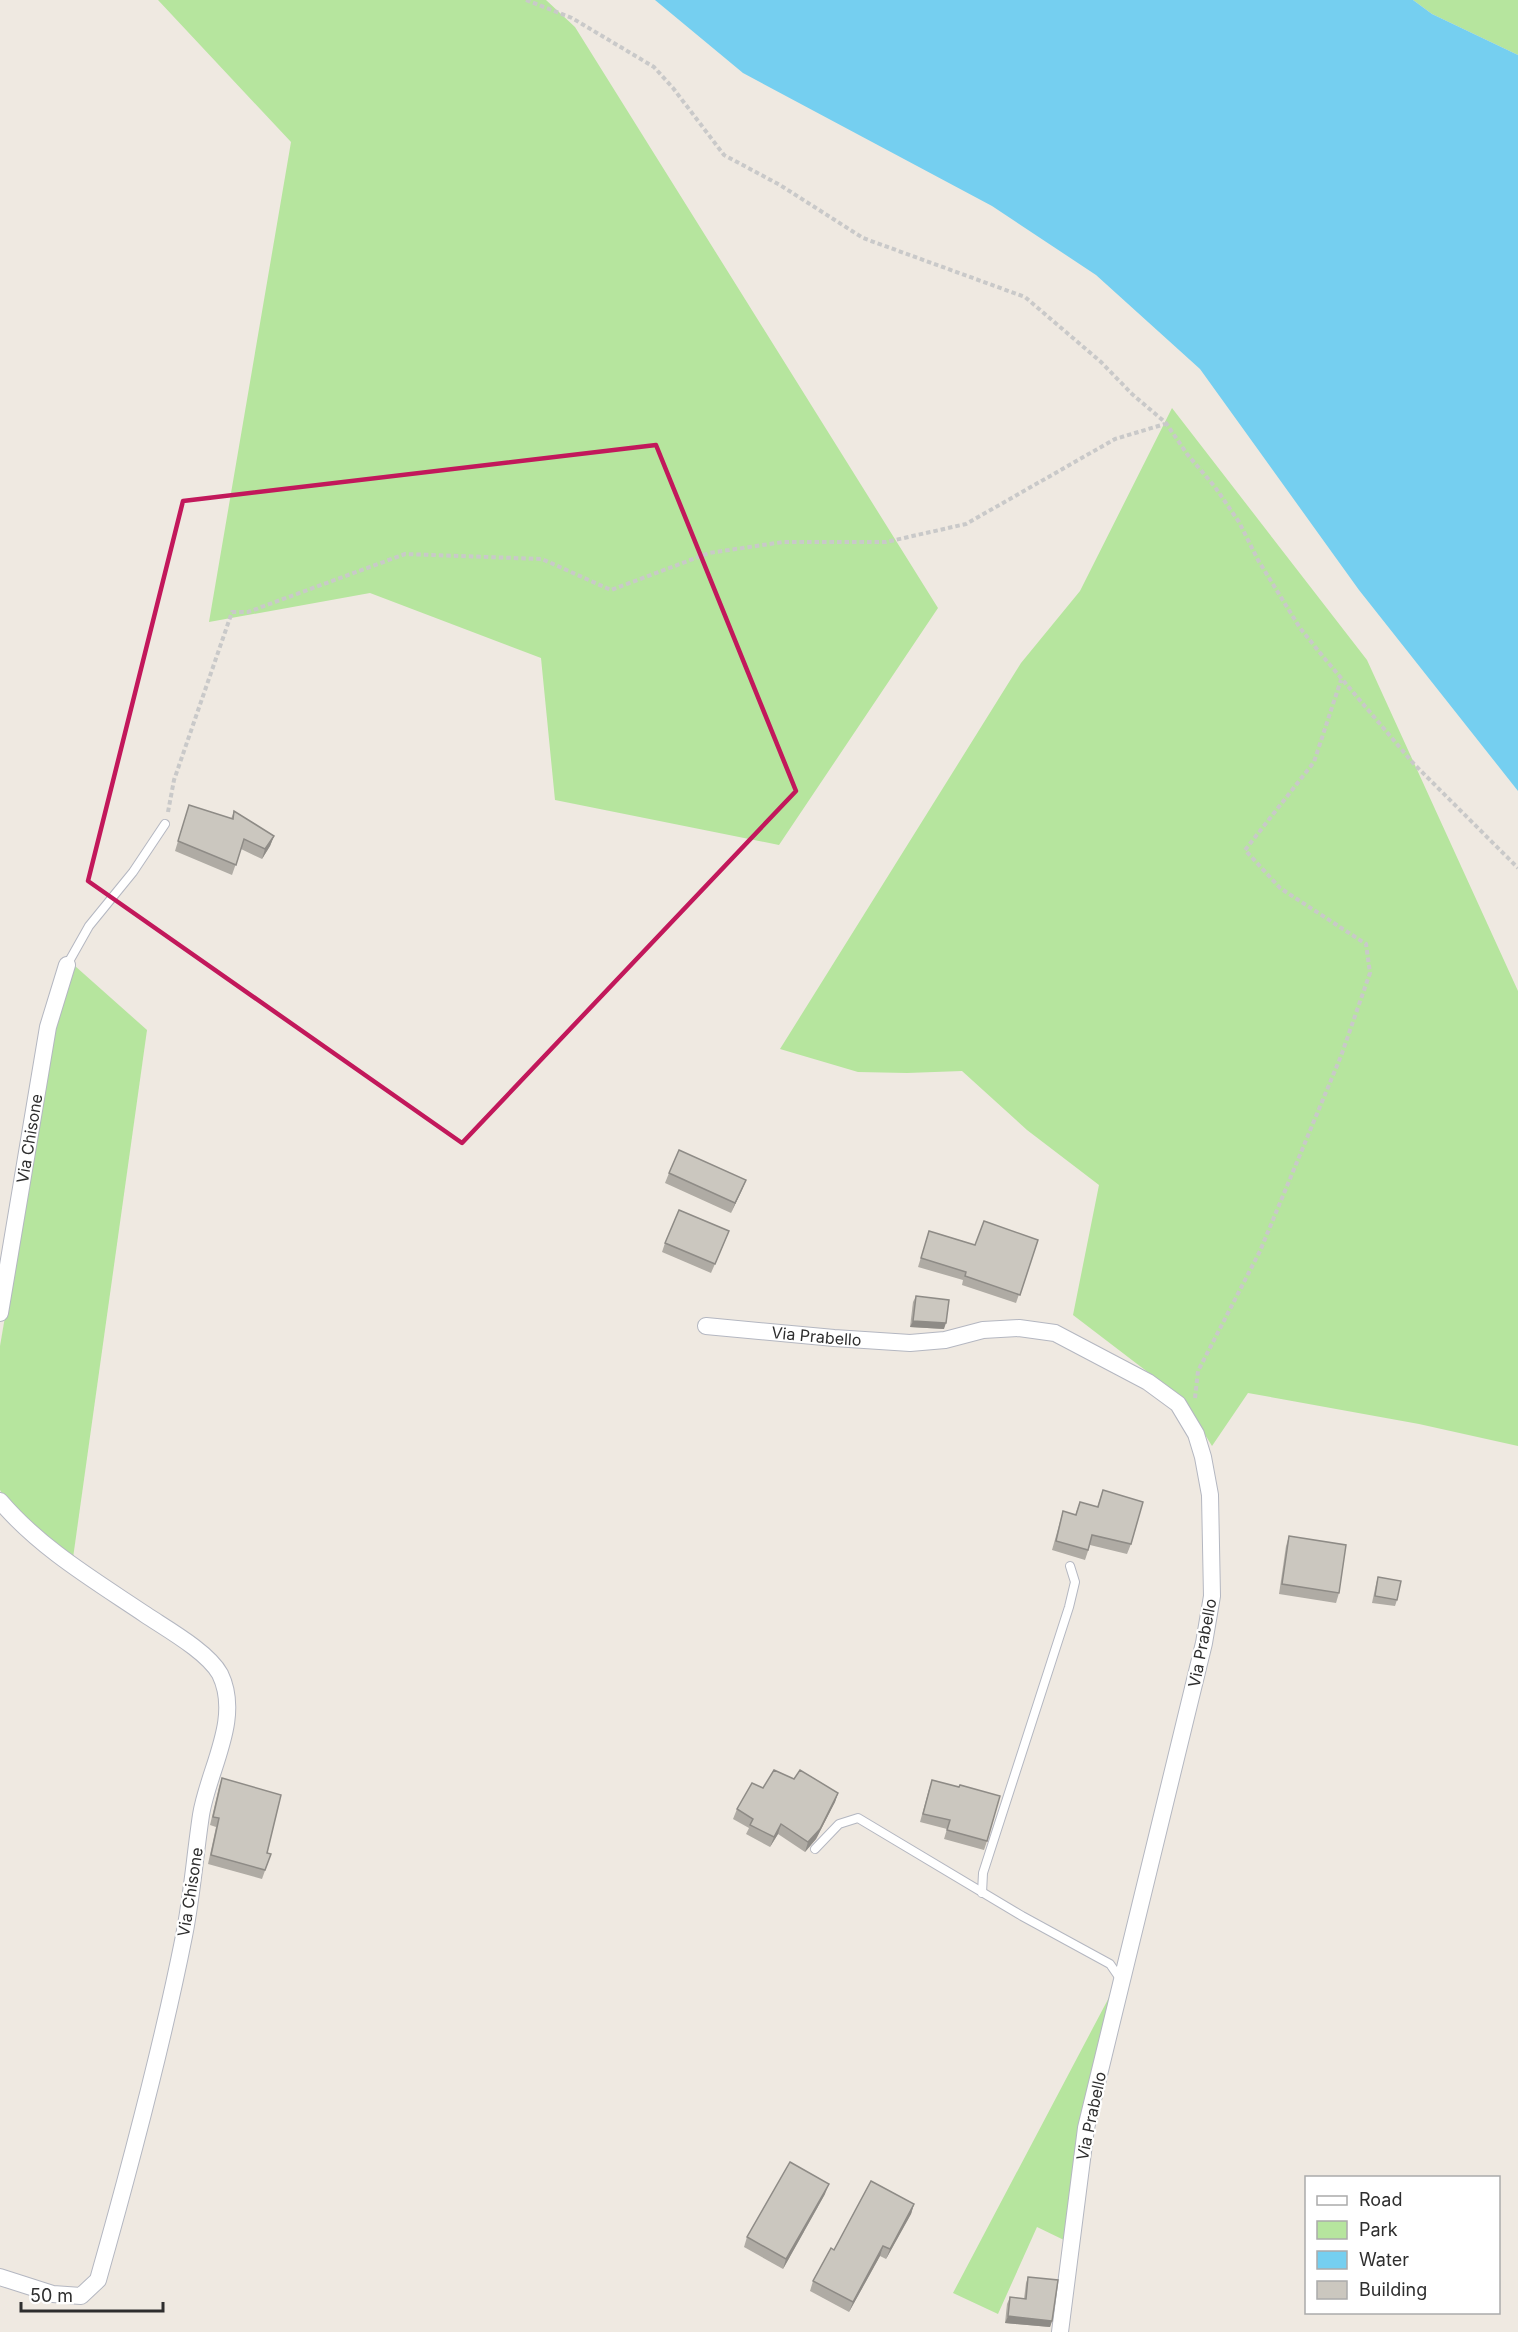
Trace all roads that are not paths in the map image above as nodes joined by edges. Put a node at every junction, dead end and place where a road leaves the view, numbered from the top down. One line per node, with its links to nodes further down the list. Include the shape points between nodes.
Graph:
1 (165, 824): 2 (lane, via 133,872 89,926)
2 (67, 964): 3 (street, Via Chisone, via 48,1027)
3 (0, 1313)
4 (706, 1326): 9 (street, Via Prabello, via 910,1342 945,1340 982,1330 1019,1328 1055,1333 1148,1382 1178,1404 1196,1434 1210,1495 1212,1596)
5 (0, 1501): 10 (street, Via Chisone, via 51,1551 197,1650 219,1674 229,1706 202,1813 184,1936 98,2280 81,2296 53,2294)
6 (1070, 1566): 8 (lane, via 1075,1582 1069,1607 983,1873)
7 (815, 1849): 8 (lane, via 839,1824 858,1818)
8 (982, 1893): 9 (lane, via 1110,1964)
9 (1123, 1983): 11 (street, Via Prabello, via 1086,2128)
10 (0, 2277)
11 (1060, 2332)

